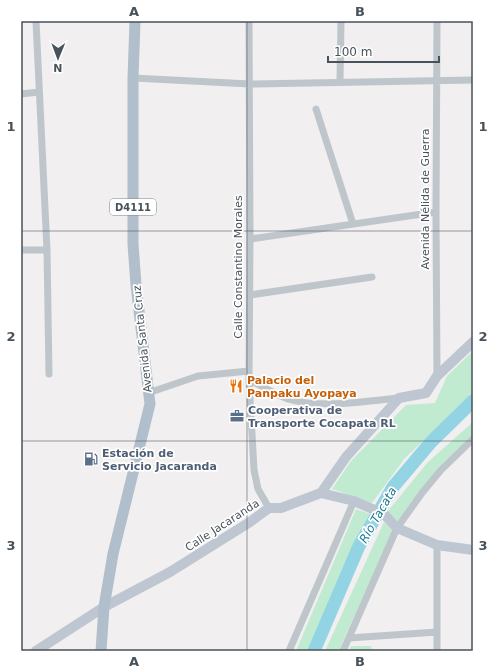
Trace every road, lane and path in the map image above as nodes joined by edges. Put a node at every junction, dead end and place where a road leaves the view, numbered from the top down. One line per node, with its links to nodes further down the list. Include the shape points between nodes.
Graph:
1 (36, 21): 11 (street)
2 (135, 21): 6 (main road, Avenida Santa Cruz / D4111)
3 (249, 21): 10 (street, Calle Constantino Morales)
4 (341, 21): 9 (street)
5 (437, 21): 7 (street, Avenida Nélida de Guerra)
6 (133, 78): 10 (street); 26 (main road, Avenida Santa Cruz / D4111, via 134,244)
7 (437, 80): 8 (street); 9 (street); 14 (street, Avenida Nélida de Guerra)
8 (473, 80)
9 (340, 82): 10 (street)
10 (250, 84): 16 (street, Calle Constantino Morales)
11 (39, 92): 12 (street); 18 (street)
12 (21, 94)
13 (316, 109): 15 (street)
14 (436, 212): 15 (street); 24 (street, Avenida Nélida de Guerra)
15 (353, 224): 16 (street)
16 (250, 239): 20 (street, Calle Constantino Morales)
17 (21, 250): 18 (street)
18 (47, 250): 23 (street)
19 (372, 277): 20 (street)
20 (250, 295): 22 (street, Calle Constantino Morales)
21 (473, 342): 24 (street)
22 (249, 371): 25 (street, Calle Constantino Morales); 26 (street, via 198,376)
23 (50, 374)
24 (437, 376): 27 (street, via 426,393)
25 (249, 380): 27 (street, via 288,399 309,403); 31 (street, Calle Constantino Morales, via 254,470 258,489)
26 (148, 393): 35 (main road, Avenida Santa Cruz / D4111, via 150,404 113,554)
27 (399, 398): 29 (street, via 346,457)
28 (473, 439): 32 (street, via 441,470)
29 (321, 493): 30 (street); 31 (street, Calle Jacaranda, via 281,508)
30 (354, 501): 32 (street, via 380,512); 40 (street)
31 (270, 508): 35 (street, Calle Jacaranda, via 170,572)
32 (397, 528): 33 (street); 37 (street)
33 (437, 545): 34 (street); 36 (street)
34 (473, 550)
35 (104, 607): 38 (street, Calle Jacaranda); 39 (main road, Avenida Santa Cruz / D4111)
36 (437, 632): 37 (street); 42 (street)
37 (349, 638): 41 (street)
38 (36, 651)
39 (101, 651)
40 (290, 651)
41 (343, 651)
42 (437, 651)

